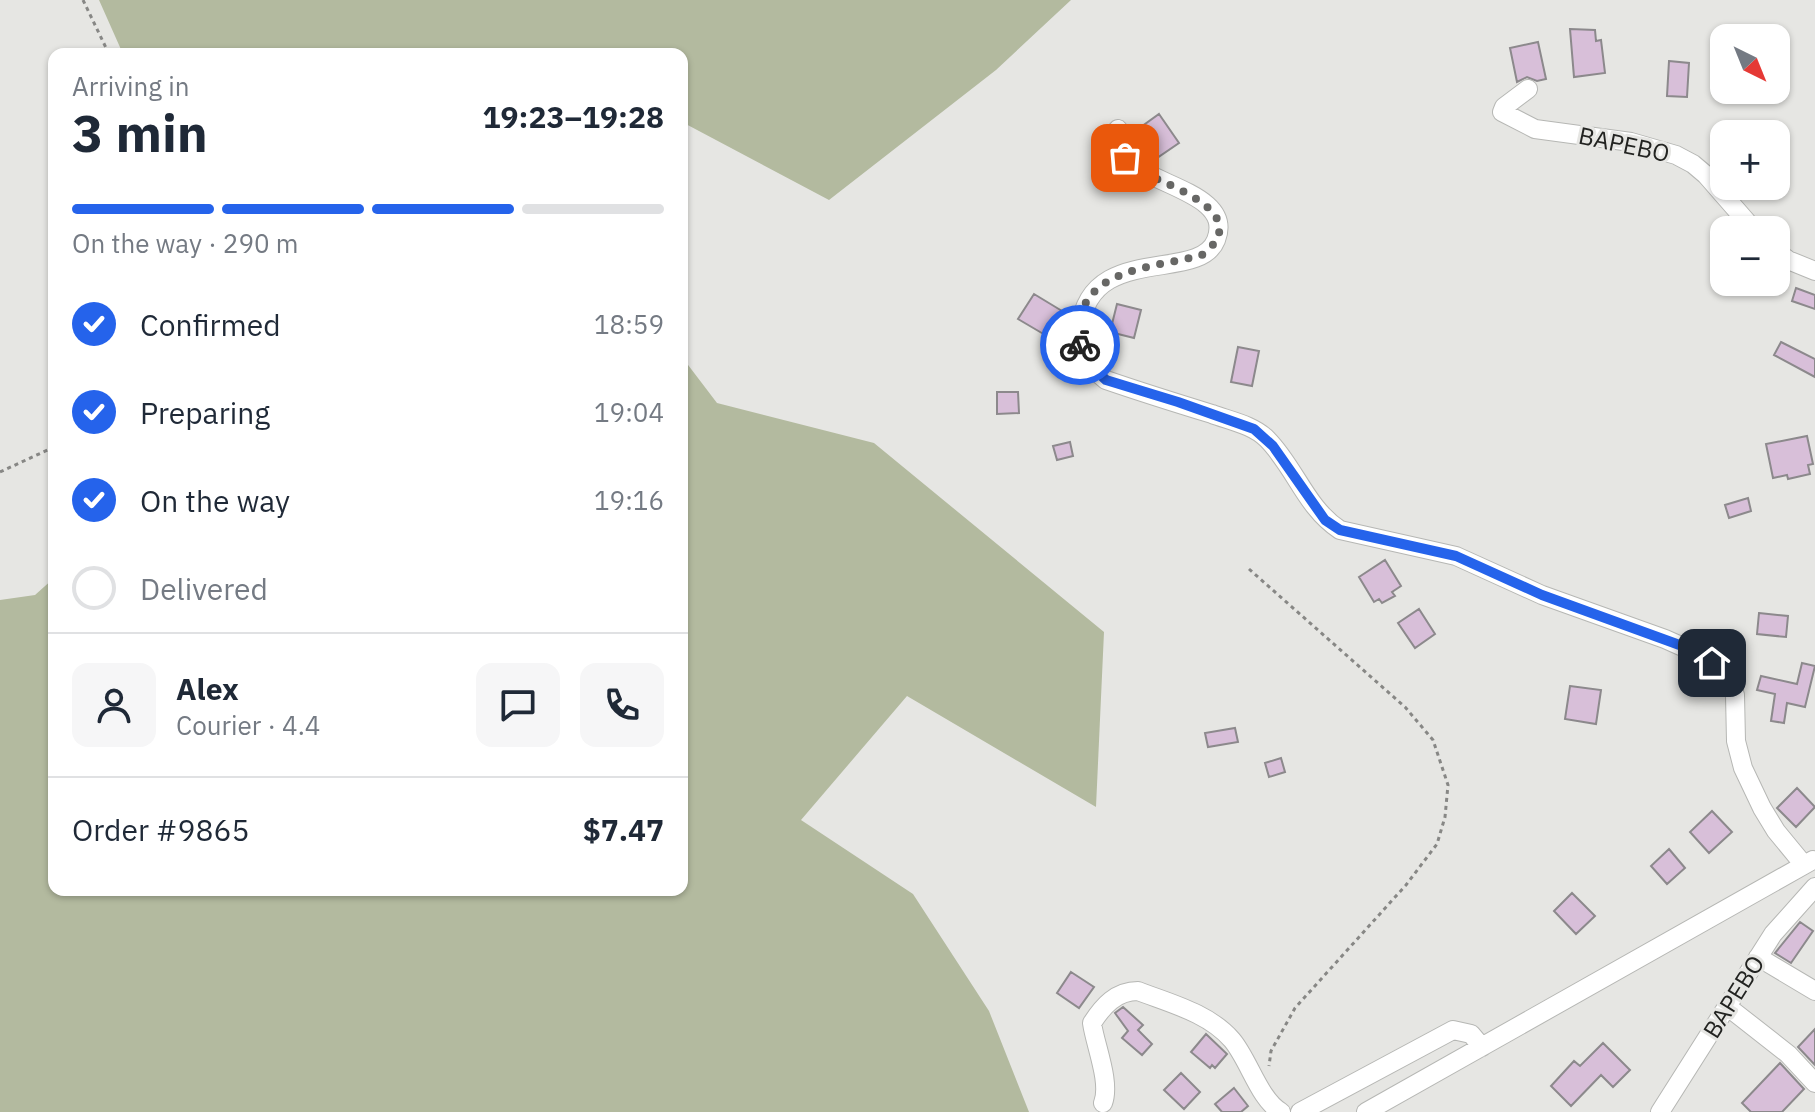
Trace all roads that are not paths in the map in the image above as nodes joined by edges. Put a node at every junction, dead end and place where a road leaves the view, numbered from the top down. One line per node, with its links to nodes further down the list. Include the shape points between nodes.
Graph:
1 (1528, 89): 3 (street, ВАРЕВО, via 1502,112 1535,129 1631,142 1676,155 1706,175)
2 (1118, 129): 6 (street, via 1118,148 1125,158 1199,199 1214,215 1218,230 1214,244 1202,255 1114,276 1092,297 1079,336 1097,374 1254,429 1273,446 1325,520 1340,530 1456,556 1701,655 1729,680 1735,695 1736,741 1762,808 1776,831)
3 (1742, 216)
4 (1790, 261): 5 (street)
5 (1815, 271)
6 (1810, 862): 11 (street)
7 (1815, 887): 8 (street, ВАРЕВО)
8 (1758, 957): 9 (street); 10 (street, ВАРЕВО)
9 (1815, 991)
10 (1728, 1007): 12 (street, via 1788,1054); 17 (street, ВАРЕВО)
11 (1482, 1047): 15 (street, via 1471,1034 1453,1030); 16 (street)
12 (1815, 1083)
13 (1103, 1103): 14 (street, via 1103,1072 1092,1023 1115,997 1138,991 1221,1029)
14 (1281, 1112)
15 (1300, 1112)
16 (1366, 1112)
17 (1660, 1112)

